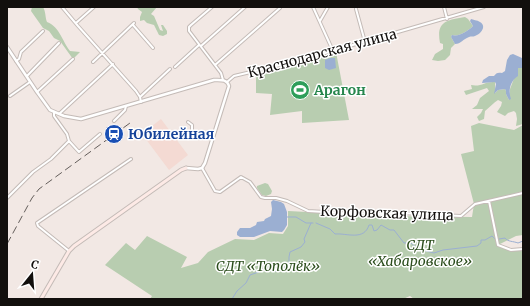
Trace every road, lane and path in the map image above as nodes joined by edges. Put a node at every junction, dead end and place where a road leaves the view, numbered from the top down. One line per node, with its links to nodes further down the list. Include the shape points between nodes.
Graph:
1 (62, 7): 15 (street)
2 (94, 7): 15 (street)
3 (212, 7): 19 (street, via 191,25 189,31)
4 (245, 7): 19 (street)
5 (313, 7): 14 (street)
6 (328, 7): 14 (street)
7 (444, 7): 13 (street)
8 (474, 7): 12 (street)
9 (484, 7): 12 (street, Краснодарская улица)
10 (280, 8): 28 (street)
11 (356, 9): 17 (street)
12 (474, 10): 13 (street, Краснодарская улица)
13 (446, 19): 17 (street, Краснодарская улица)
14 (319, 22): 22 (street)
15 (76, 23): 23 (street)
16 (43, 31): 25 (street, via 21,52)
17 (365, 42): 22 (street, Краснодарская улица)
18 (59, 43): 31 (street)
19 (200, 45): 28 (street); 29 (street)
20 (7, 47): 25 (street)
21 (153, 48): 23 (street, via 133,24)
22 (333, 51): 34 (street, Краснодарская улица, via 270,69 234,76)
23 (103, 53): 26 (street); 27 (street)
24 (73, 59): 35 (street)
25 (16, 61): 31 (street)
26 (93, 62)
27 (113, 64): 37 (street); 40 (street)
28 (215, 65): 32 (street)
29 (175, 67)
30 (170, 69): 37 (street)
31 (26, 76): 33 (street)
32 (223, 80): 34 (street); 38 (street, via 214,80)
33 (30, 82): 35 (street); 36 (street)
34 (227, 82): 44 (street, via 229,86)
35 (37, 92): 40 (street, via 50,110)
36 (10, 96)
37 (140, 96): 38 (street)
38 (141, 102): 39 (street)
39 (126, 106): 40 (street, via 81,119); 41 (street)
40 (56, 113): 45 (street, via 54,116)
41 (114, 121)
42 (188, 122): 44 (street, via 192,124 193,133)
43 (100, 134): 45 (street, via 78,152)
44 (212, 139): 48 (street)
45 (69, 141): 50 (street)
46 (131, 159): 53 (street, via 38,223 38,226)
47 (186, 168): 48 (street); 53 (main road)
48 (202, 168): 51 (street, Корфовская улица, via 215,191 220,192 241,177 250,182 265,198 287,201 308,210 461,216 475,204)
49 (523, 193): 51 (street, Корфовская улица)
50 (7, 198)
51 (489, 201): 52 (street, via 498,245 511,250)
52 (523, 250)
53 (69, 251): 54 (main road)
54 (41, 299)

